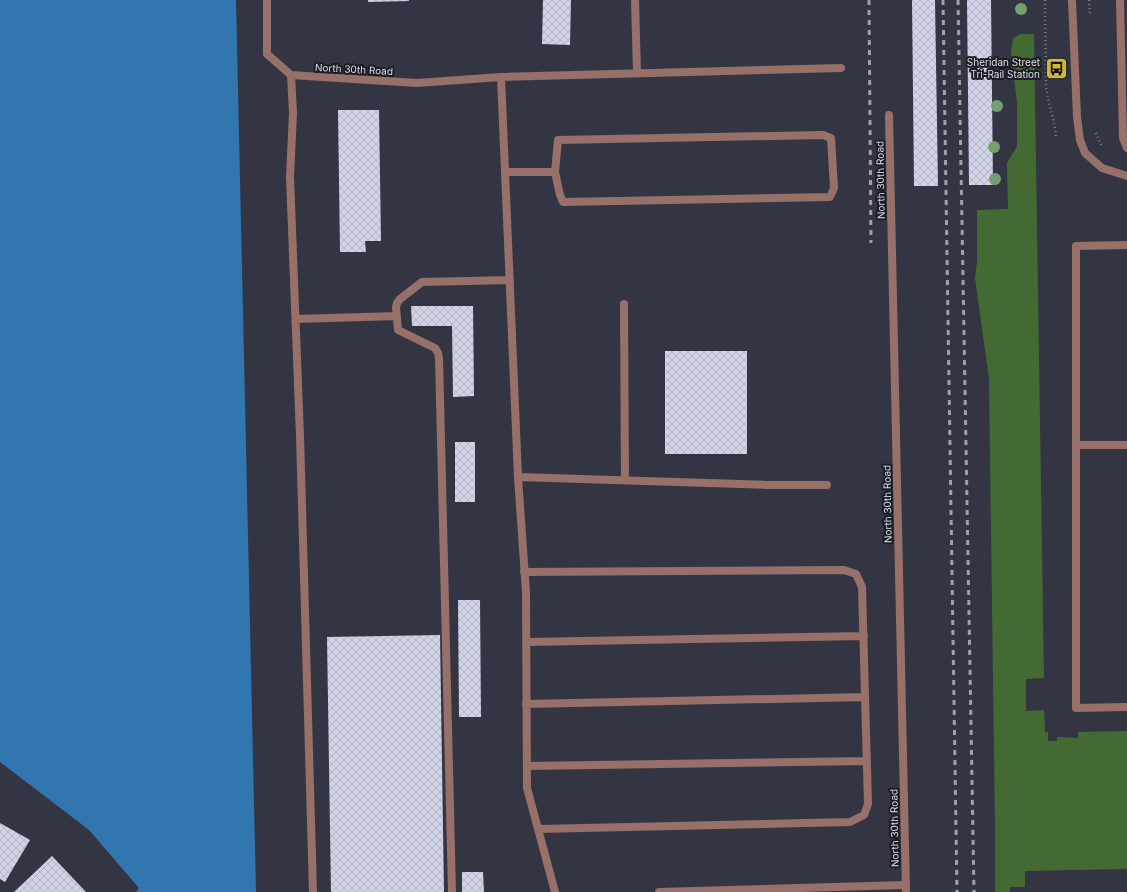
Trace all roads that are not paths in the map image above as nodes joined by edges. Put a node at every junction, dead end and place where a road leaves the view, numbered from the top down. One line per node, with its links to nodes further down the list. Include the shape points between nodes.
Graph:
1 (267, 0): 7 (street, via 267,54)
2 (635, 0): 6 (street)
3 (1072, 0): 13 (street, via 1080,140 1085,154 1102,168)
4 (1120, 0): 10 (street, via 1123,138)
5 (841, 68): 6 (street, North 30th Road)
6 (638, 74): 8 (street, North 30th Road)
7 (291, 75): 8 (street, North 30th Road, via 417,83); 18 (street, via 293,113 290,177)
8 (501, 77): 11 (street)
9 (889, 116): 33 (street, North 30th Road)
10 (1127, 148)
11 (505, 172): 12 (street); 15 (street)
12 (555, 172): 12 (street, via 558,140 823,135 831,138 834,188 830,197 563,202)
13 (1127, 176)
14 (1127, 245): 20 (street, via 1076,246)
15 (510, 280): 17 (street, via 422,282 400,299 396,307); 21 (street)
16 (624, 304): 22 (street)
17 (397, 316): 18 (street); 35 (street, via 398,330 435,348 439,358)
18 (296, 319): 34 (street)
19 (1127, 445): 20 (street)
20 (1076, 446): 29 (street, via 1076,708)
21 (518, 476): 22 (street); 24 (street)
22 (625, 480): 23 (street)
23 (827, 485)
24 (524, 572): 25 (street, via 844,570 856,574 862,587); 26 (street)
25 (864, 636): 26 (street); 27 (street)
26 (526, 642): 28 (street)
27 (865, 697): 28 (street); 30 (street)
28 (526, 704): 31 (street)
29 (1127, 707)
30 (867, 761): 31 (street); 32 (street, via 868,804 864,815 850,822)
31 (526, 766): 32 (street, via 527,788)
32 (538, 829): 36 (street)
33 (906, 889): 37 (street)
34 (313, 892)
35 (452, 892)
36 (555, 892)
37 (659, 892)

